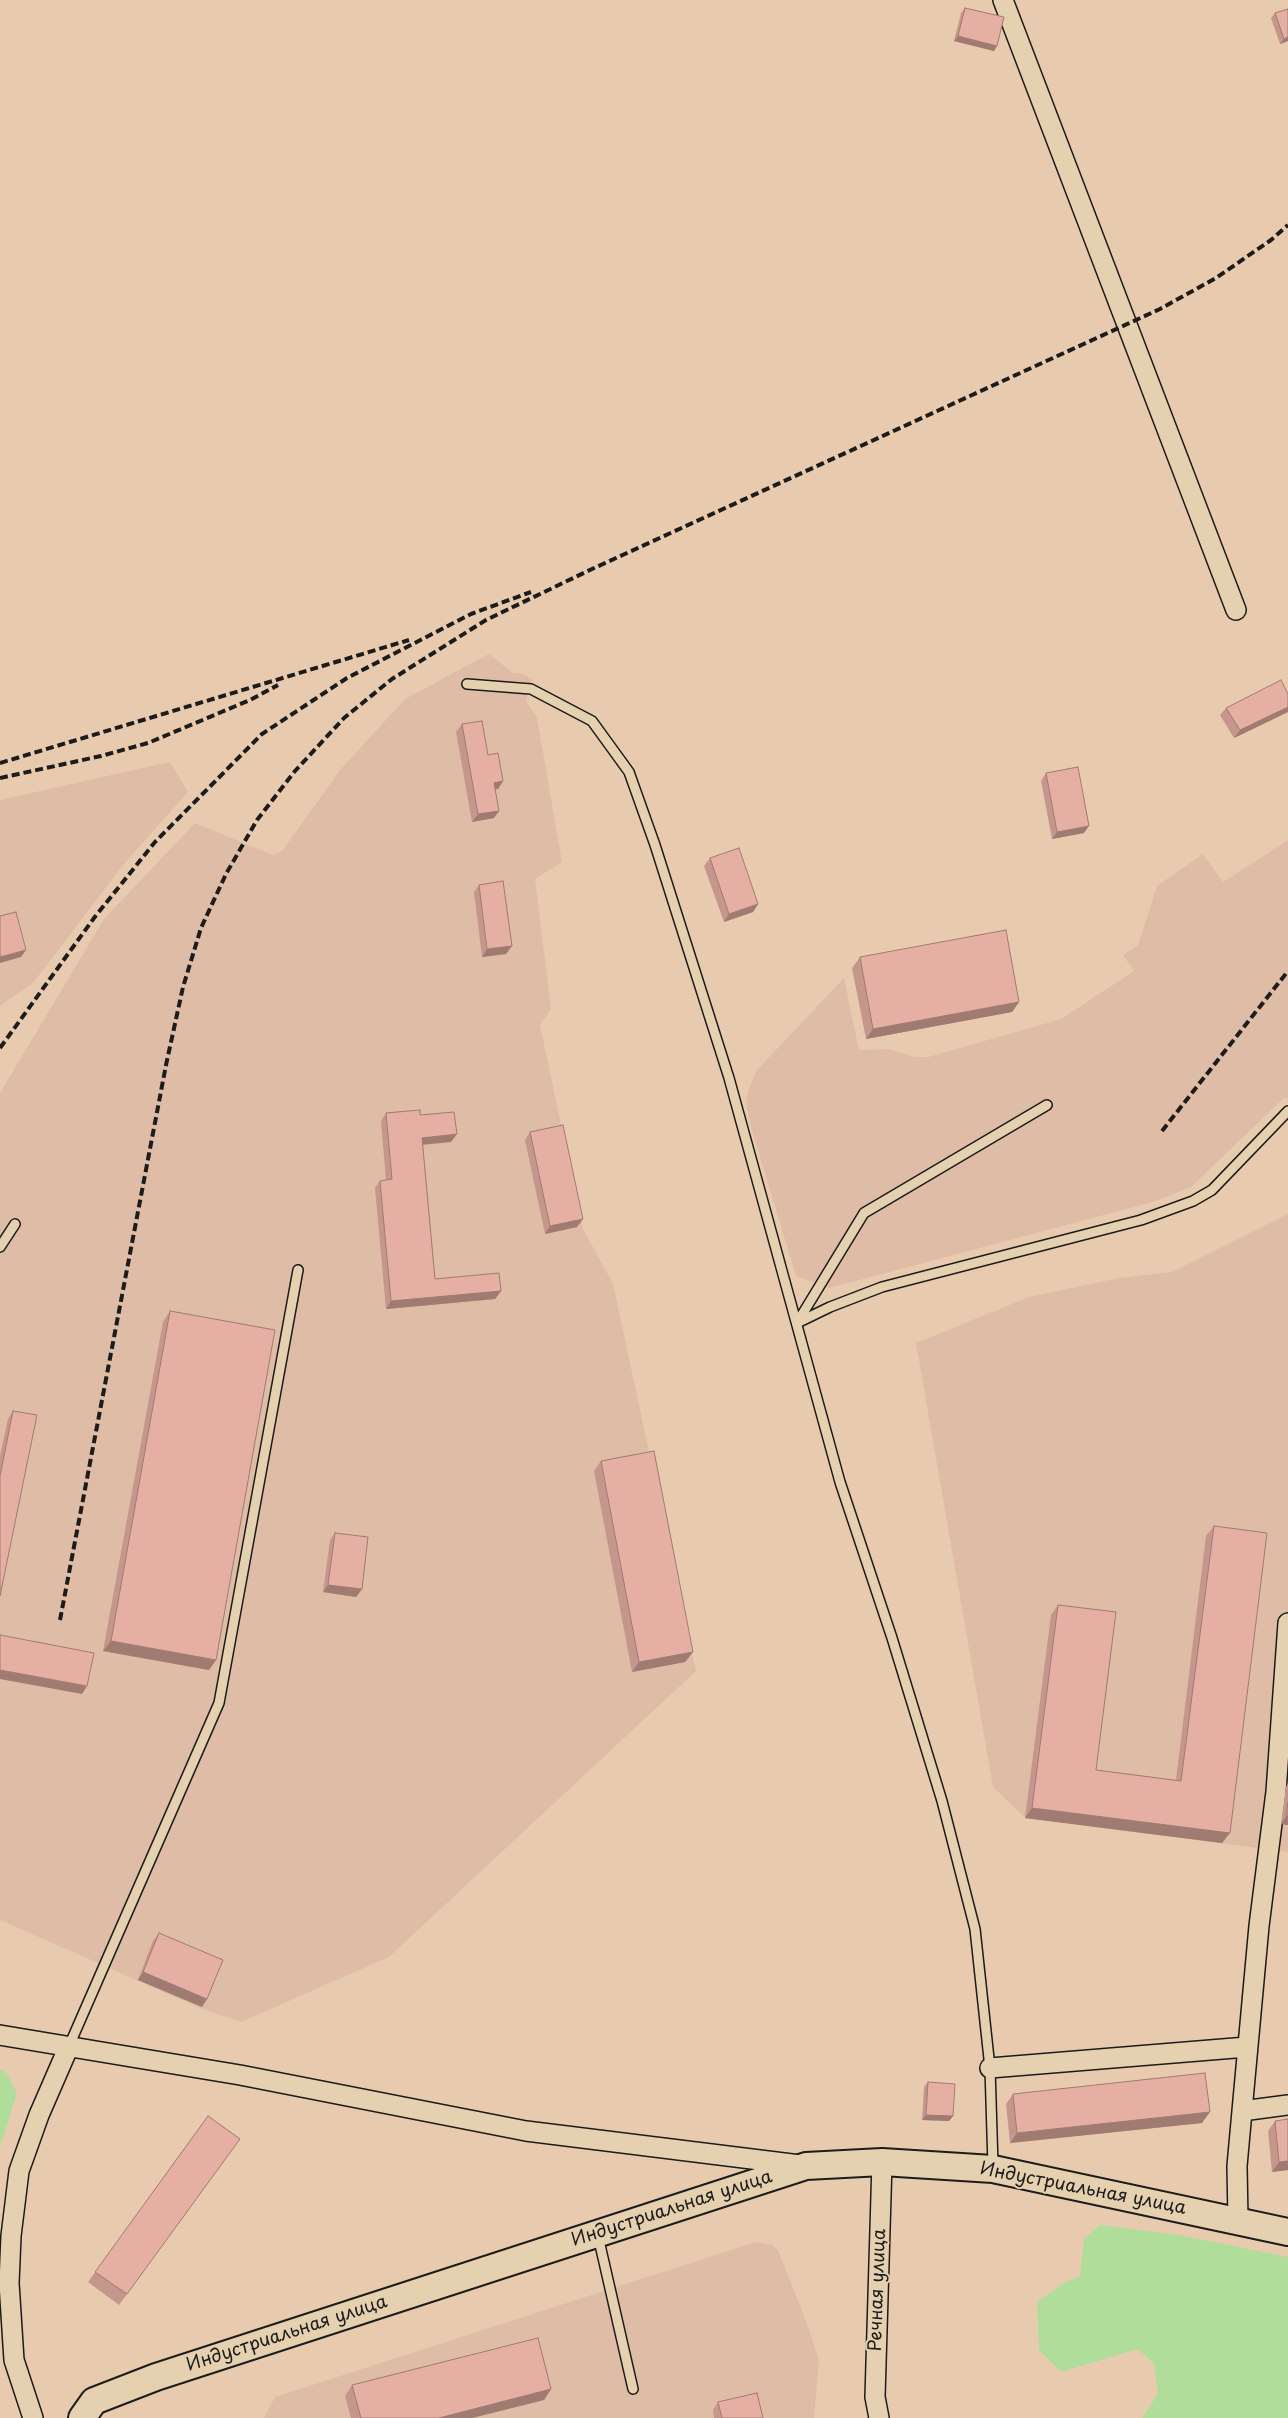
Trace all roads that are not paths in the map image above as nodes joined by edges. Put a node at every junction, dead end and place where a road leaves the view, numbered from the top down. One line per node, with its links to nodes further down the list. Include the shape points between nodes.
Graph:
1 (1003, 0): 2 (street)
2 (1236, 610)
3 (467, 684): 9 (lane, via 531,689 592,721 629,772 729,1078)
4 (1047, 1105): 9 (lane, via 864,1213)
5 (1288, 1112): 9 (lane, via 1212,1190 1193,1200 1141,1220 882,1287)
6 (15, 1224): 7 (lane)
7 (0, 1247)
8 (298, 1270): 12 (lane, via 219,1703)
9 (797, 1323): 14 (lane, via 840,1482 942,1801 975,1928)
10 (1288, 1623): 13 (street, via 1276,1792)
11 (0, 2035): 12 (street)
12 (69, 2046): 18 (street, via 240,2074 526,2131); 24 (street, via 19,2172 11,2236 9,2283 14,2360)
13 (1248, 2047): 14 (street); 16 (street)
14 (990, 2068): 19 (lane)
15 (1288, 2105): 16 (street)
16 (1242, 2111): 20 (street, via 1237,2166)
17 (882, 2162): 18 (main road, Индустриальная улица); 19 (main road, Индустриальная улица); 26 (street, Речная улица, via 875,2397)
18 (806, 2166): 22 (main road, Индустриальная улица)
19 (993, 2169): 20 (main road, Индустриальная улица)
20 (1238, 2220): 21 (main road, Индустриальная улица)
21 (1288, 2232)
22 (597, 2233): 23 (lane); 25 (main road, Индустриальная улица, via 156,2377 94,2401)
23 (633, 2389)
24 (33, 2418)
25 (82, 2418)
26 (880, 2418)

